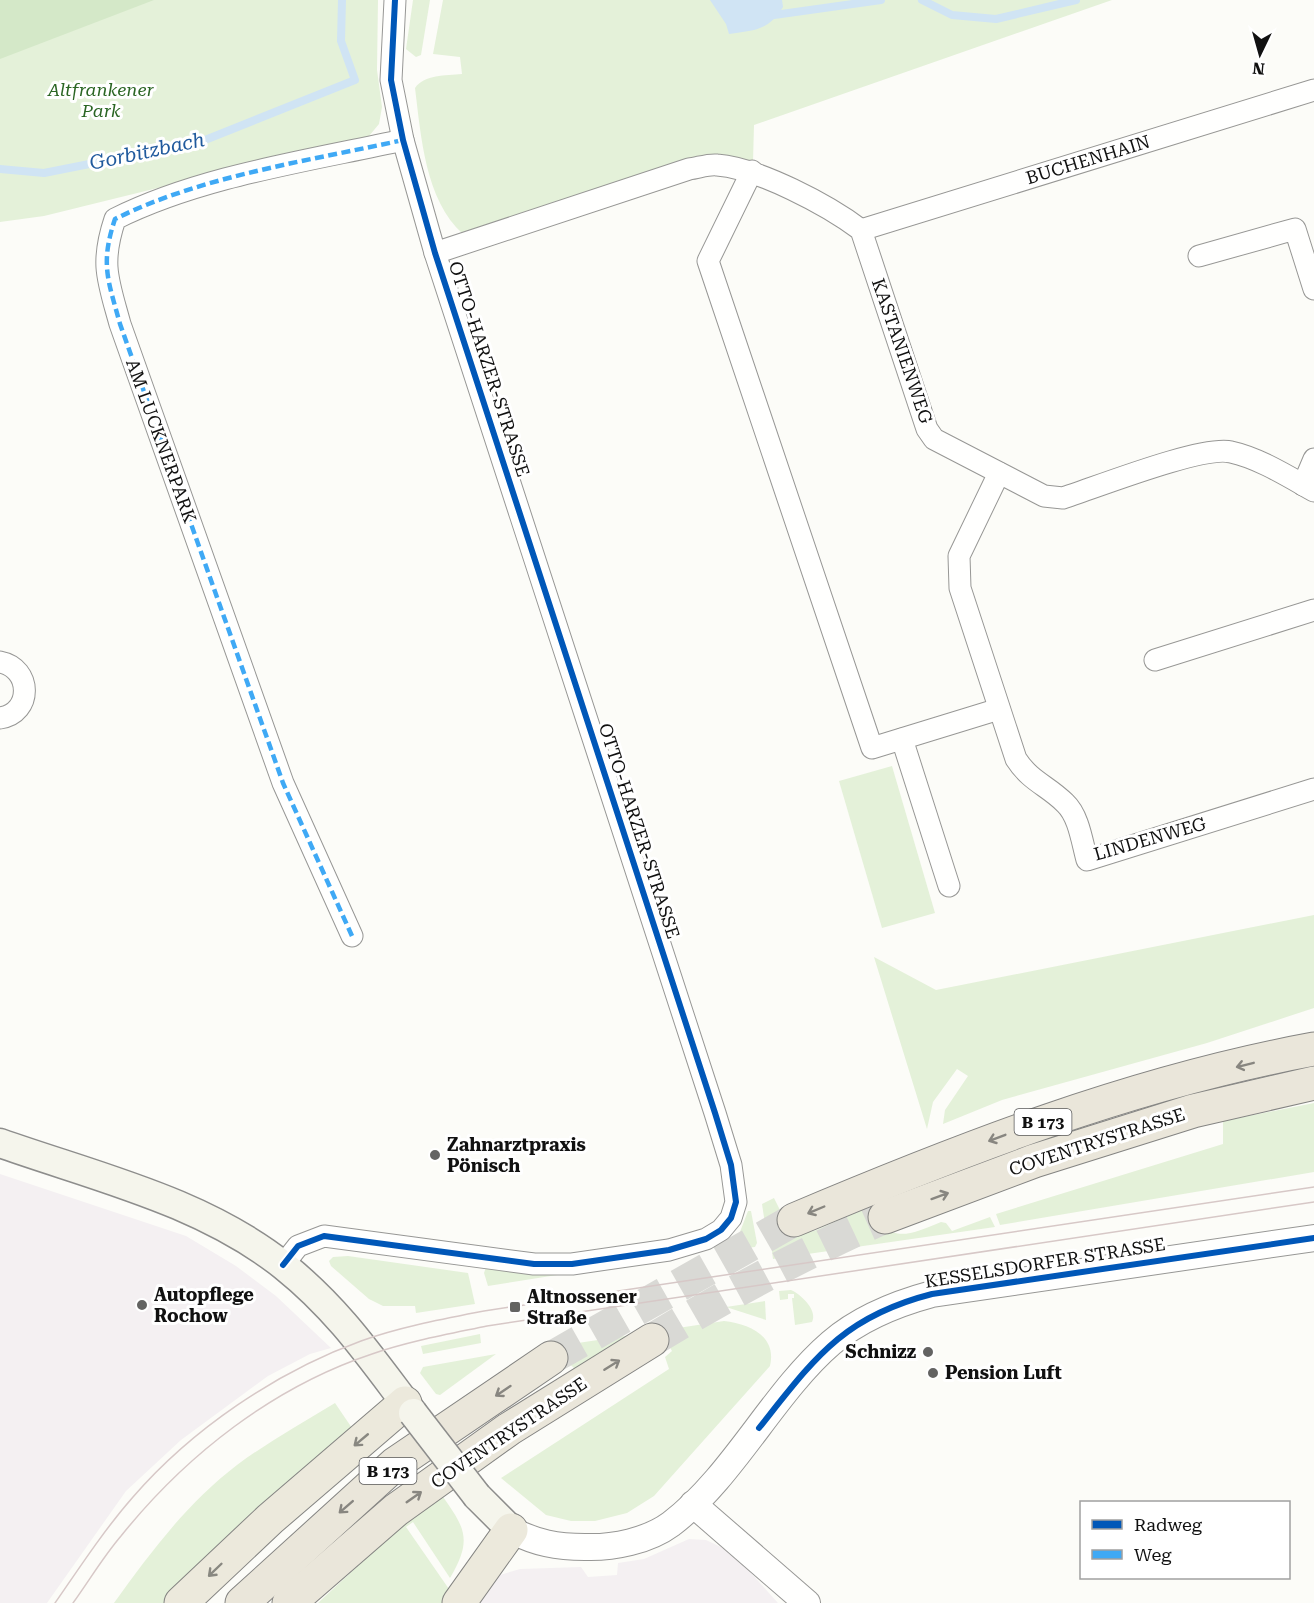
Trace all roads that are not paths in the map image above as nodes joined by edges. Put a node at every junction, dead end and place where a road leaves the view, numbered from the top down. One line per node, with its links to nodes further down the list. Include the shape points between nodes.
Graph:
1 (395, 0): 3 (street, OTTO-HARZER-STRASSE, via 390,70)
2 (1314, 90): 5 (street, BUCHENHAIN)
3 (403, 140): 6 (street, OTTO-HARZER-STRASSE); 20 (street, AM LUCKNERPARK, via 191,188 150,202 115,219 106,245 105,272 120,324 283,783)
4 (752, 171): 5 (street); 6 (street, via 715,164 689,170); 17 (street, via 708,261 872,748)
5 (861, 230): 10 (street, KASTANIENWEG, via 927,429 934,439)
6 (435, 253): 27 (street, OTTO-HARZER-STRASSE, via 715,1113 731,1166 736,1202 731,1218 706,1239 669,1250 572,1264 534,1264 324,1236 298,1246)
7 (1199, 256): 8 (street, via 1295,229)
8 (1314, 289)
9 (1314, 459): 11 (street)
10 (999, 473): 11 (street, KASTANIENWEG, via 1044,496 1064,498 1204,452 1229,451); 15 (street, LINDENWEG, via 959,556 960,588)
11 (1308, 488)
12 (1314, 610): 13 (street)
13 (1155, 660)
14 (0, 662): 16 (street, via 19,672 26,691 19,708)
15 (999, 710): 17 (street); 18 (street, LINDENWEG, via 1016,759 1027,775 1073,813 1088,860)
16 (0, 718)
17 (902, 739): 19 (street)
18 (1314, 789)
19 (949, 886)
20 (352, 936)
21 (1314, 1049): 25 (highway, B 173, one-way to 25, via 1192,1078 1015,1131)
22 (1314, 1083): 24 (highway, COVENTRYSTRASSE / B 173, one-way to 22, via 1034,1161 1193,1111)
23 (0, 1143): 27 (main road, KESSELSDORFER STRASSE, via 161,1197 206,1217)
24 (885, 1217)
25 (794, 1220)
26 (1314, 1238): 31 (street, KESSELSDORFER STRASSE, via 932,1294 876,1313 830,1344 804,1371)
27 (283, 1265): 30 (main road, KESSELSDORFER STRASSE, via 361,1341)
28 (652, 1340): 35 (highway, COVENTRYSTRASSE / B 173, one-way to 28, via 396,1510 509,1429)
29 (551, 1358): 34 (highway, B 173, one-way to 34, via 395,1464)
30 (409, 1408): 32 (main road, KESSELSDORFER STRASSE, bridge, via 477,1496); 33 (main road, one-way to 33, via 270,1519)
31 (693, 1504): 32 (street, KESSELSDORFER STRASSE, via 670,1525 648,1536 598,1548 551,1546); 37 (street)
32 (511, 1530): 36 (main road)
33 (181, 1603)
34 (242, 1603)
35 (289, 1603)
36 (459, 1603)
37 (807, 1603)

